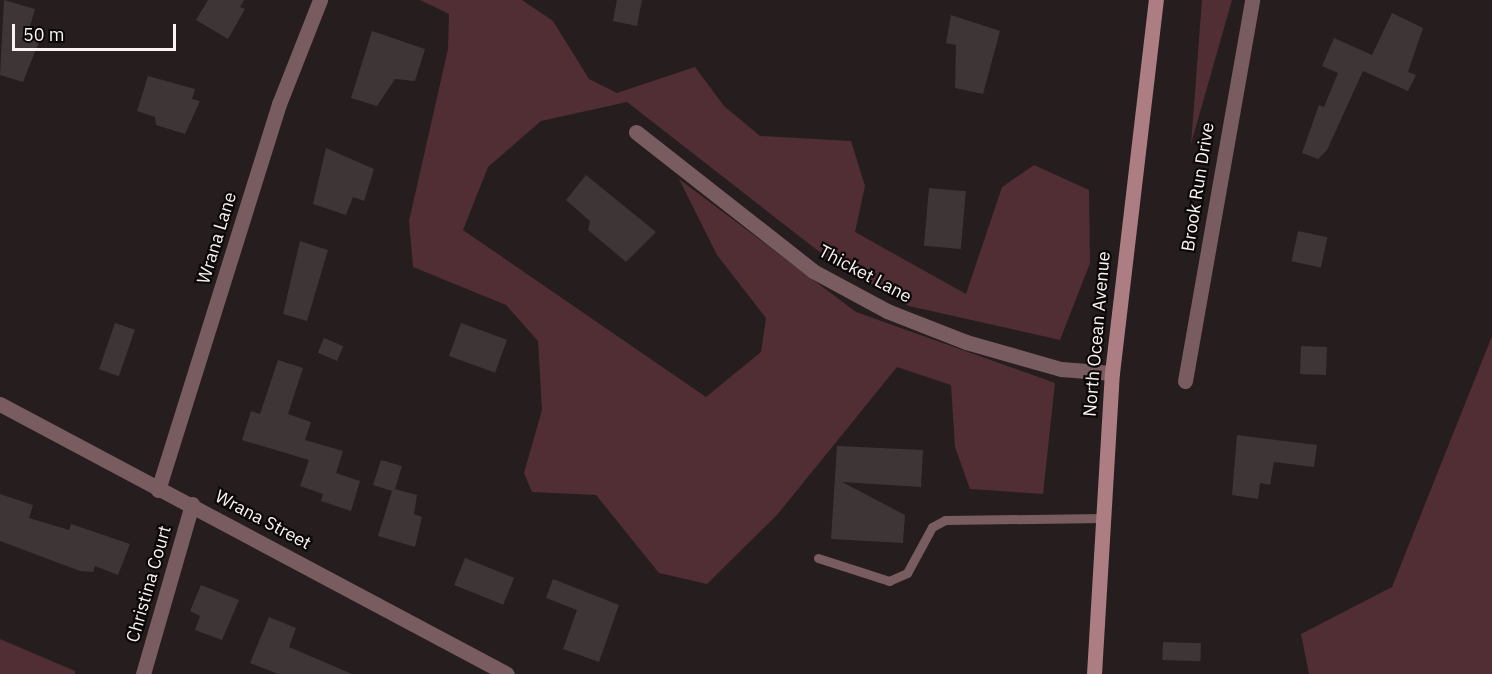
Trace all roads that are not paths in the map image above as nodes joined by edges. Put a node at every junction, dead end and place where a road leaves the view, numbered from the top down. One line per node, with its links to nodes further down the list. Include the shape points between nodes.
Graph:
1 (320, 0): 8 (street, Wrana Lane, via 279,105)
2 (1156, 0): 5 (main road, North Ocean Avenue)
3 (1252, 0): 6 (street, Brook Run Drive)
4 (636, 132): 5 (street, Thicket Lane, via 813,271 887,311 966,342 1061,369)
5 (1112, 373): 10 (main road, North Ocean Avenue)
6 (1185, 381)
7 (0, 404): 8 (street, Wrana Street)
8 (158, 490): 9 (street, Wrana Street)
9 (192, 504): 12 (street, Christina Court); 13 (street, Wrana Street)
10 (1102, 518): 11 (lane, via 945,520 932,527 908,573 889,581); 14 (main road, North Ocean Avenue)
11 (818, 558)
12 (143, 674)
13 (507, 674)
14 (1094, 674)

